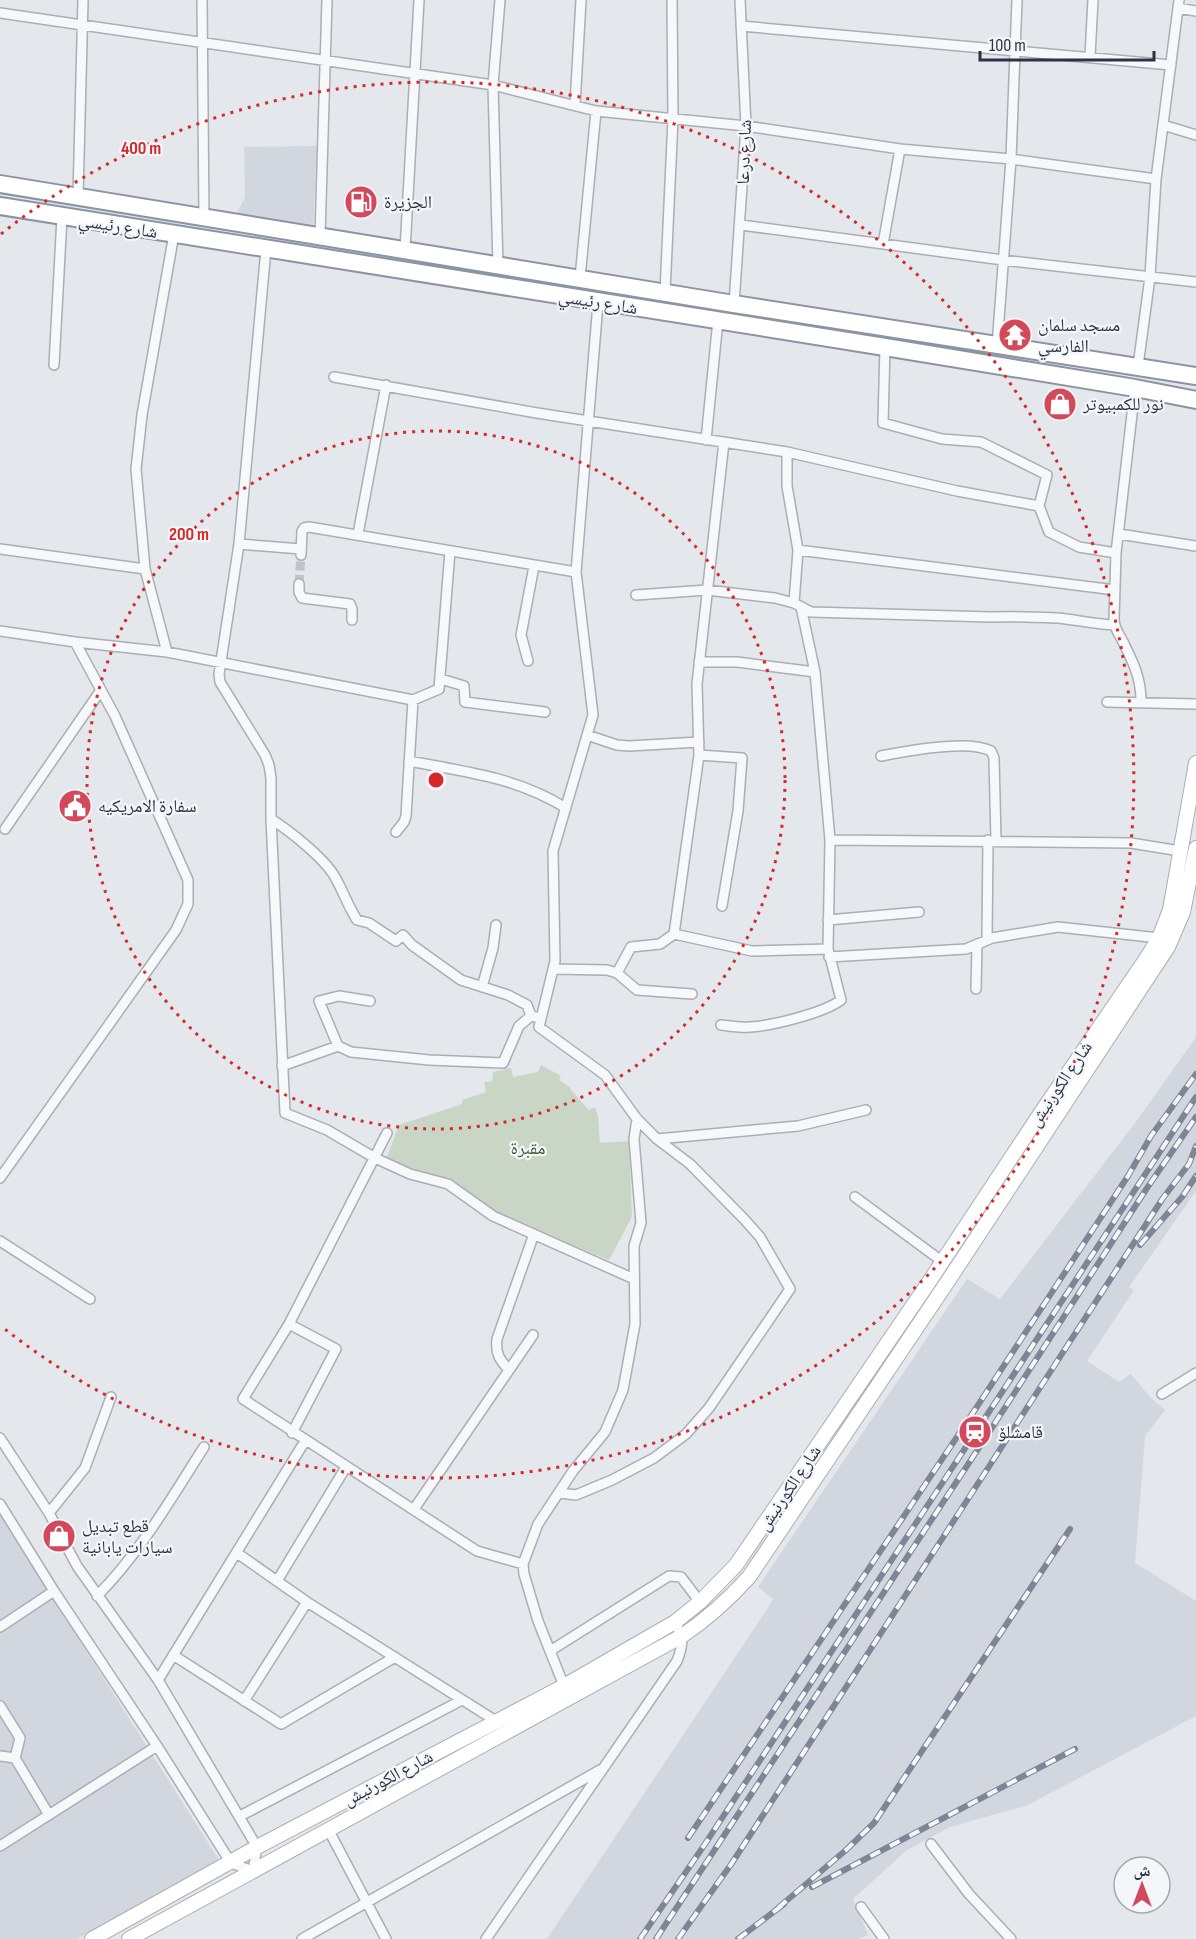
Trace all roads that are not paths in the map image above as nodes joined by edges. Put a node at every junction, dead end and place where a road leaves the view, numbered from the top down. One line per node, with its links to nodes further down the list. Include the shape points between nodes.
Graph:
1 (82, 0): 14 (street)
2 (202, 0): 16 (street)
3 (327, 0): 19 (street)
4 (419, 0): 21 (street)
5 (500, 0): 22 (street)
6 (581, 0): 23 (street)
7 (672, 0): 25 (street)
8 (740, 0): 15 (street, شارع درعا)
9 (1017, 0): 17 (street)
10 (1093, 0): 18 (street)
11 (1178, 4): 12 (street); 20 (street)
12 (1196, 11)
13 (0, 13): 14 (street)
14 (82, 26): 16 (street); 33 (street)
15 (741, 26): 17 (street); 27 (street, شارع درعا)
16 (203, 43): 19 (street); 36 (street)
17 (1014, 50): 18 (street); 30 (street)
18 (1090, 56): 20 (street)
19 (326, 60): 21 (street); 39 (street)
20 (1171, 65): 26 (street)
21 (414, 73): 22 (street); 42 (street)
22 (493, 85): 23 (street); 44 (street)
23 (575, 105): 24 (street)
24 (596, 111): 25 (street); 46 (street)
25 (673, 119): 27 (street); 48 (street)
26 (1163, 125): 28 (street); 31 (street)
27 (746, 126): 29 (street); 37 (street, شارع درعا)
28 (1196, 135)
29 (900, 149): 30 (street); 40 (street)
30 (1011, 159): 31 (street); 43 (street)
31 (1156, 179): 45 (street)
32 (0, 184): 33 (highway, شارع رئيسي)
33 (78, 197): 36 (highway, شارع رئيسي)
34 (0, 206): 35 (highway, شارع رئيسي)
35 (62, 217): 38 (highway, شارع رئيسي); 54 (street)
36 (204, 218): 39 (highway, شارع رئيسي)
37 (741, 225): 40 (street); 50 (street, شارع درعا)
38 (174, 234): 41 (highway, شارع رئيسي); 77 (street, via 136,469)
39 (320, 237): 42 (highway, شارع رئيسي)
40 (883, 244): 43 (street)
41 (266, 249): 49 (highway, شارع رئيسي); 70 (street)
42 (405, 250): 44 (highway, شارع رئيسي)
43 (1003, 261): 45 (street); 52 (street)
44 (498, 266): 46 (highway, شارع رئيسي)
45 (1150, 277): 47 (street); 55 (street)
46 (588, 279): 48 (highway, شارع رئيسي); 49 (highway)
47 (1196, 282)
48 (665, 292): 50 (highway, شارع رئيسي)
49 (596, 302): 51 (highway, شارع رئيسي); 63 (street)
50 (734, 304): 52 (highway, شارع رئيسي)
51 (718, 320): 53 (highway, شارع رئيسي); 64 (street)
52 (998, 346): 55 (highway, شارع رئيسي)
53 (885, 347): 59 (highway, شارع رئيسي); 67 (street, via 883,423 942,439 981,442 1047,475)
54 (54, 365)
55 (1138, 366): 56 (highway, شارع رئيسي)
56 (1196, 376)
57 (334, 377): 58 (street)
58 (386, 385): 63 (street); 68 (street)
59 (1135, 388): 60 (highway, شارع رئيسي); 69 (street)
60 (1160, 393): 61 (highway, شارع رئيسي); 62 (highway)
61 (1196, 400)
62 (1196, 408)
63 (588, 421): 64 (street); 78 (street)
64 (706, 440): 65 (street)
65 (724, 442): 66 (street); 80 (street)
66 (787, 452): 67 (street); 73 (street)
67 (1039, 506): 75 (street, via 1049,532 1079,547)
68 (358, 534): 70 (street, via 306,527 302,531 301,552); 74 (street)
69 (1119, 534): 71 (street); 75 (street)
70 (239, 544): 91 (street)
71 (1196, 546)
72 (0, 549): 77 (street)
73 (798, 550): 81 (street); 83 (street)
74 (450, 551): 76 (street); 93 (street)
75 (1116, 553): 81 (street)
76 (534, 566): 78 (street); 89 (street, via 520,635)
77 (145, 569): 88 (street)
78 (576, 572): 100 (street, via 593,715)
79 (299, 584): 84 (street, via 302,598 350,604)
80 (707, 590): 82 (street); 83 (street, via 775,598); 90 (street)
81 (1115, 590): 85 (street)
82 (636, 596)
83 (797, 605): 85 (street, via 811,612 1058,618); 92 (street)
84 (352, 620)
85 (1114, 625): 97 (street, via 1138,675)
86 (0, 631): 87 (street)
87 (75, 642): 88 (street); 94 (street)
88 (167, 652): 91 (street)
89 (528, 661)
90 (699, 662): 92 (street, via 737,662); 101 (street)
91 (222, 664): 95 (street); 108 (street, via 220,682 269,765)
92 (815, 672): 111 (street)
93 (441, 679): 95 (street, via 439,689); 99 (street, via 464,686 465,702)
94 (100, 690): 109 (street); 139 (street, via 188,880 188,904 164,948)
95 (413, 700): 104 (street)
96 (1107, 702): 97 (street)
97 (1141, 702): 98 (street)
98 (1196, 704)
99 (545, 712)
100 (587, 735): 101 (street, via 629,746); 107 (street)
101 (699, 742): 102 (street)
102 (699, 755): 115 (street, via 742,758 738,811); 119 (street)
103 (881, 756): 112 (street, via 941,747 991,751)
104 (409, 761): 107 (street, via 500,778); 110 (street, via 406,816)
105 (1196, 763): 106 (street, شارع الكورنيش)
106 (1193, 792): 114 (street, شارع الكورنيش)
107 (566, 808): 124 (street, via 553,852)
108 (272, 819): 126 (street, via 291,832 334,876 357,920 369,923 396,941 403,935 461,980); 133 (street)
109 (5, 829)
110 (396, 832)
111 (830, 840): 112 (street); 117 (street)
112 (992, 840): 114 (street, via 1131,843); 121 (street)
113 (1196, 848): 170 (street, شارع الكورنيش, via 1183,912 1168,946 749,1577)
114 (1180, 851): 120 (street, شارع الكورنيش, via 1170,910)
115 (722, 906)
116 (919, 912): 117 (street)
117 (828, 920): 123 (street)
118 (496, 926): 126 (street)
119 (674, 934): 123 (street, via 752,951); 125 (street, via 660,944 631,947)
120 (1159, 938): 121 (street, via 1058,927); 143 (street, شارع الكورنيش)
121 (987, 939): 122 (street)
122 (976, 945): 123 (street, via 966,950); 127 (street)
123 (829, 953): 131 (street, via 841,1000 831,1008 751,1027)
124 (553, 969): 125 (street); 130 (street)
125 (617, 973): 128 (street, via 637,990)
126 (482, 987): 130 (street, via 527,1005)
127 (976, 989)
128 (692, 994)
129 (370, 1001): 132 (street, via 339,996 319,1001)
130 (537, 1017): 132 (street, via 519,1026 502,1063 351,1052); 135 (street, via 539,1027 605,1075)
131 (721, 1025)
132 (338, 1046): 133 (street)
133 (282, 1066): 138 (street, via 285,1113 327,1130)
134 (866, 1110): 137 (street, via 798,1126)
135 (637, 1119): 137 (street); 144 (street, via 634,1139 641,1223 634,1246)
136 (387, 1133): 138 (street)
137 (657, 1139): 157 (street, via 690,1164 744,1219 760,1237 790,1288 709,1408 686,1434 654,1458 620,1476 576,1495)
138 (375, 1158): 141 (street, via 410,1174 448,1184 493,1216); 146 (street)
139 (0, 1178)
140 (855, 1197): 143 (street)
141 (534, 1234): 144 (street); 148 (street, via 497,1340 498,1358)
142 (0, 1241): 145 (street)
143 (942, 1262): 167 (street, شارع الكورنيش, via 736,1565)
144 (634, 1279): 157 (street, via 635,1324 623,1390 605,1432)
145 (90, 1299)
146 (290, 1324): 152 (street, via 336,1349); 152 (street, via 243,1399)
147 (533, 1335): 148 (street)
148 (509, 1370): 159 (street)
149 (1196, 1373): 150 (street)
150 (1162, 1394)
151 (111, 1397): 160 (street, via 85,1468)
152 (292, 1433): 154 (street)
153 (0, 1438): 160 (street)
154 (305, 1441): 156 (street); 161 (street)
155 (204, 1447): 165 (street)
156 (346, 1467): 159 (street); 163 (street)
157 (559, 1493): 162 (street, via 533,1533)
158 (0, 1504): 164 (street)
159 (414, 1509): 162 (street, via 477,1551)
160 (49, 1513): 165 (street)
161 (237, 1553): 163 (street); 172 (street)
162 (523, 1564): 171 (street)
163 (277, 1581): 166 (street)
164 (54, 1591): 169 (street); 180 (street)
165 (98, 1596): 174 (street)
166 (308, 1602): 173 (street); 177 (street)
167 (700, 1602): 168 (street, شارع الكورنيش); 171 (street, via 681,1577 669,1576)
168 (675, 1622): 170 (street); 175 (street, شارع الكورنيش)
169 (0, 1627)
170 (682, 1636): 183 (street, via 677,1661); 186 (street, شارع الكورنيش)
171 (550, 1651): 175 (street)
172 (173, 1656): 174 (street); 177 (street)
173 (395, 1658): 176 (street); 177 (street, via 281,1724)
174 (158, 1680): 185 (street)
175 (564, 1686): 179 (street, شارع الكورنيش)
176 (462, 1700): 179 (street); 185 (street)
177 (244, 1701)
178 (0, 1706): 182 (street, via 20,1738)
179 (496, 1721): 189 (street, شارع الكورنيش)
180 (157, 1746): 184 (street); 190 (street)
181 (0, 1756): 182 (street)
182 (15, 1758): 184 (street)
183 (603, 1769): 192 (street); 198 (street)
184 (49, 1815): 188 (street)
185 (240, 1816): 189 (street)
186 (328, 1829): 191 (street, شارع الكورنيش); 192 (street)
187 (931, 1844): 200 (street, via 969,1894)
188 (0, 1846)
189 (257, 1847): 190 (street, شارع الكورنيش); 191 (street)
190 (231, 1863): 191 (street); 194 (street, شارع الكورنيش)
191 (253, 1871): 195 (street, شارع الكورنيش)
192 (367, 1902): 196 (street); 197 (street)
193 (861, 1907): 199 (street)
194 (92, 1939)
195 (129, 1939)
196 (302, 1939)
197 (386, 1939)
198 (486, 1939)
199 (884, 1939)
200 (1011, 1939)

